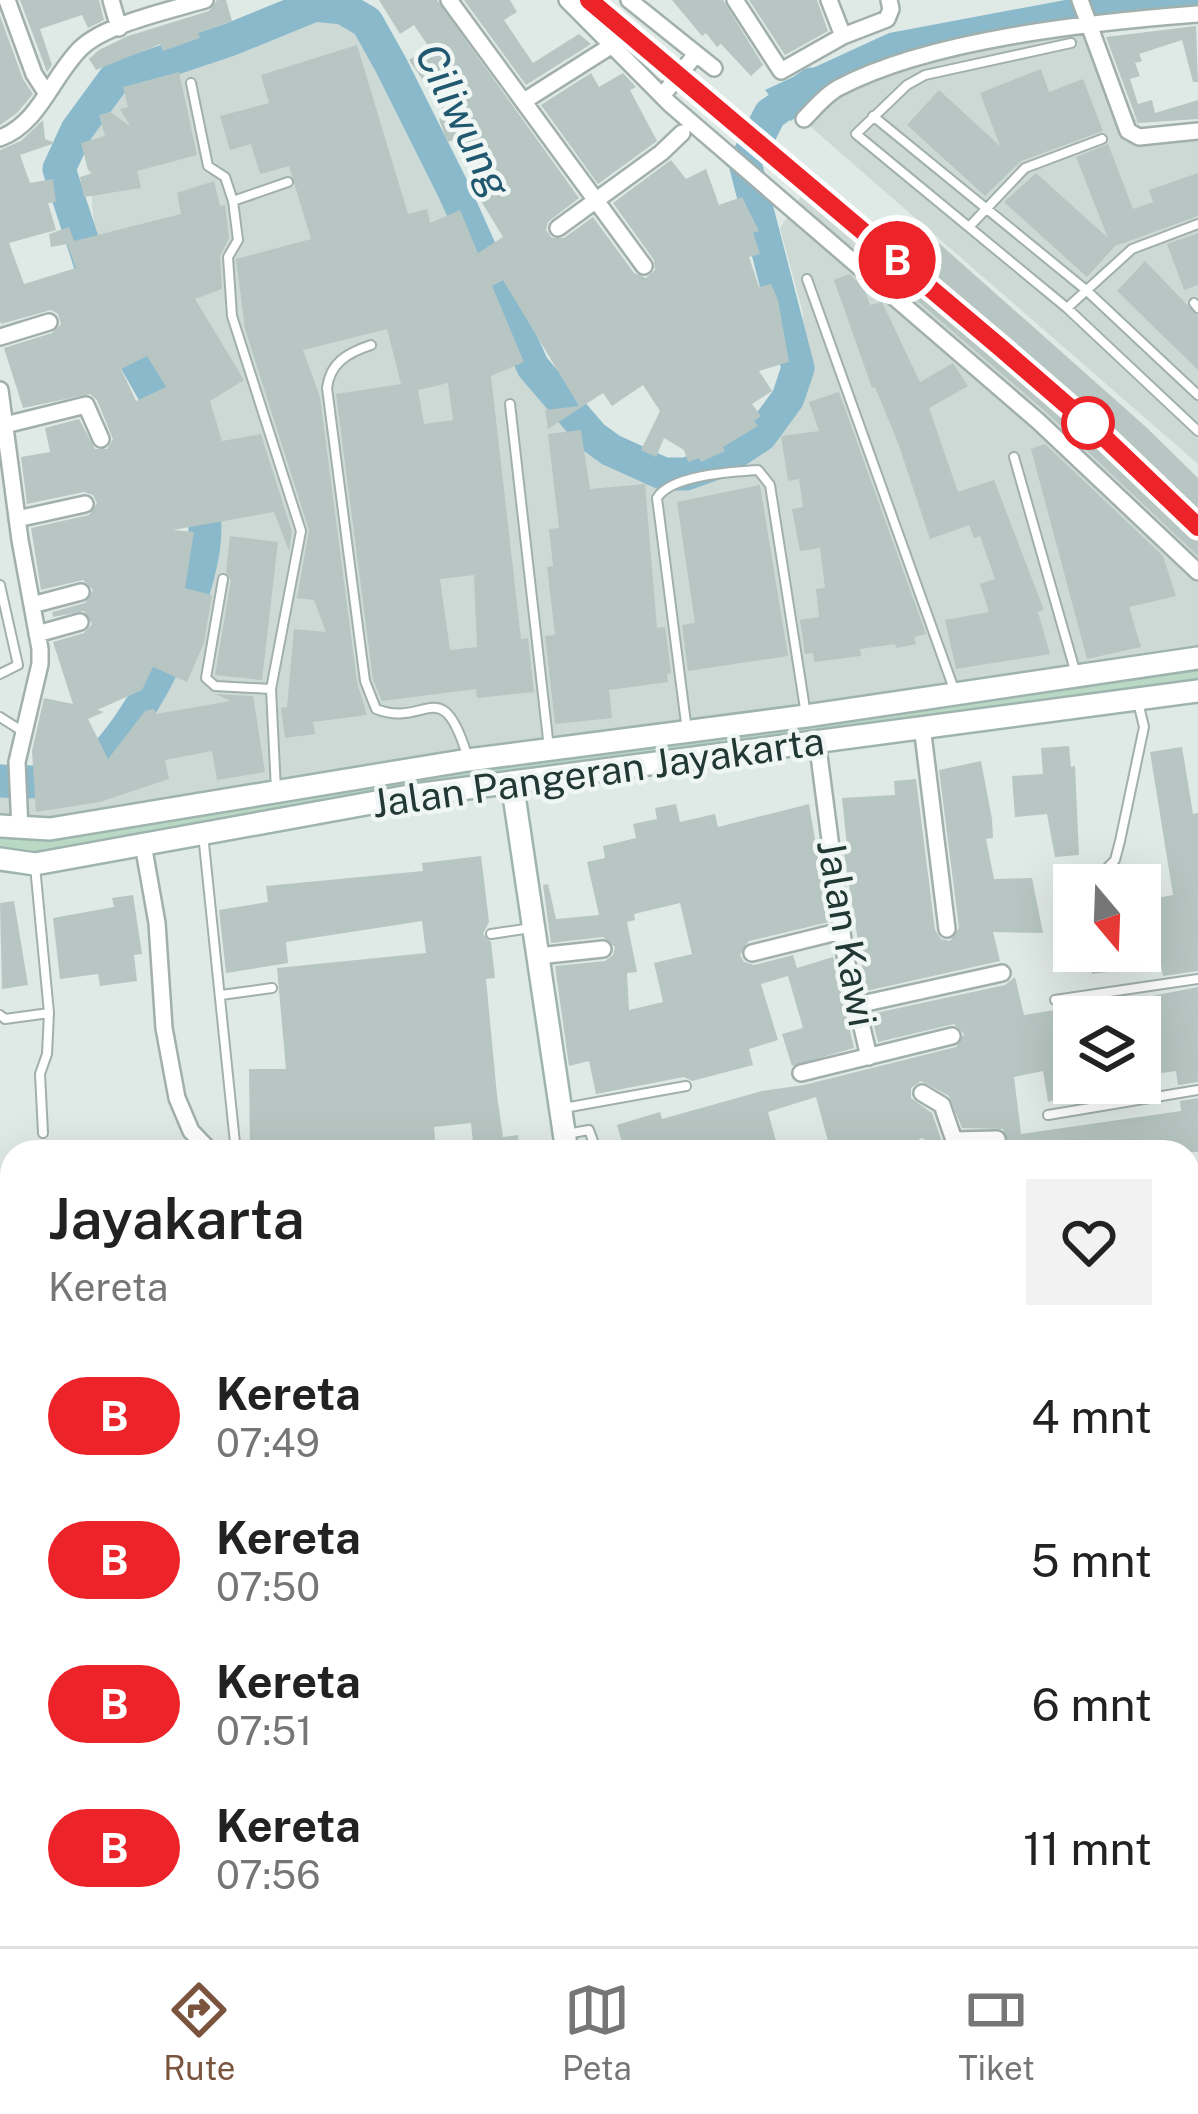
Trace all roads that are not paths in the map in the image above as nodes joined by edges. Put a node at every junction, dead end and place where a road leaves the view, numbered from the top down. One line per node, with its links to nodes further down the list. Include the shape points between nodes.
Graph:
1 (8, 0): 20 (street)
2 (111, 0): 13 (street)
3 (205, 0): 13 (street)
4 (449, 0): 22 (street)
5 (567, 0): 16 (street)
6 (629, 0): 17 (street)
7 (735, 0): 14 (street, via 781,71)
8 (829, 0): 14 (street)
9 (889, 0): 14 (street, via 886,19)
10 (1080, 0): 12 (street)
11 (1198, 14): 12 (street)
12 (1089, 24): 24 (street, via 919,55 834,90); 25 (street, via 1128,131 1138,137)
13 (119, 28): 20 (street, via 82,46)
14 (843, 36)
15 (1071, 43): 23 (lane, via 925,75)
16 (614, 44): 21 (street); 22 (street)
17 (696, 55): 18 (street); 21 (street)
18 (714, 68)
19 (190, 83): 31 (lane, via 208,166 225,177)
20 (46, 94): 27 (street, via 24,125)
21 (666, 100): 53 (street, via 1022,406)
22 (524, 101): 30 (street)
23 (873, 116): 32 (lane); 34 (lane, via 856,134)
24 (804, 119)
25 (1198, 130)
26 (682, 133): 30 (street)
27 (0, 137)
28 (1102, 140): 32 (lane, via 1025,168)
29 (288, 182): 31 (lane)
30 (595, 199): 35 (street); 36 (street)
31 (233, 200): 63 (lane, via 232,316 301,531)
32 (986, 207): 34 (lane); 38 (lane)
33 (1198, 224): 38 (lane, via 1132,249)
34 (969, 227): 39 (lane)
35 (558, 228)
36 (644, 266)
37 (808, 279): 65 (lane)
38 (1086, 290): 39 (lane); 44 (lane)
39 (1067, 308): 47 (lane)
40 (49, 322): 41 (street)
41 (0, 338)
42 (371, 345): 77 (lane, via 342,357 327,388 365,681 376,710 427,708 454,717)
43 (0, 390): 46 (street)
44 (1198, 395)
45 (510, 404): 74 (lane)
46 (4, 425): 48 (street, via 86,405); 50 (street)
47 (1198, 431)
48 (101, 440)
49 (1014, 457): 62 (lane)
50 (7, 502): 52 (street)
51 (85, 504): 52 (street)
52 (17, 520): 57 (street)
53 (1198, 572)
54 (224, 579): 63 (lane, via 206,678 215,686)
55 (0, 585): 61 (lane, via 18,665)
56 (81, 592): 57 (street)
57 (32, 605): 59 (street)
58 (80, 622): 59 (street)
59 (37, 634): 71 (street, via 40,664)
60 (1198, 658): 62 (main road, Jalan Pangeran Jayakarta)
61 (0, 674)
62 (1077, 676): 65 (main road, Jalan Pangeran Jayakarta)
63 (271, 689): 79 (lane)
64 (1198, 691): 66 (main road, Jalan Pangeran Jayakarta)
65 (956, 694): 67 (main road, Jalan Pangeran Jayakarta)
66 (1137, 699): 70 (main road, Jalan Pangeran Jayakarta); 85 (lane, via 1144,728)
67 (806, 716): 69 (main road, Jalan Pangeran Jayakarta); 72 (lane, via 770,485 758,470 724,473 666,485 657,498)
68 (0, 717): 71 (lane)
69 (732, 726): 72 (main road, Jalan Pangeran Jayakarta); 75 (main road, via 724,738)
70 (922, 726): 73 (main road, Jalan Pangeran Jayakarta); 87 (street)
71 (23, 732): 80 (street)
72 (681, 732): 74 (main road, Jalan Pangeran Jayakarta); 76 (main road)
73 (817, 740): 75 (main road, Jalan Pangeran Jayakarta); 88 (street, Jalan Kawi)
74 (550, 748): 77 (main road, Jalan Pangeran Jayakarta)
75 (736, 752): 76 (main road, Jalan Pangeran Jayakarta)
76 (678, 759): 78 (main road, Jalan Pangeran Jayakarta)
77 (469, 760): 79 (main road, Jalan Pangeran Jayakarta)
78 (512, 782): 81 (main road, Jalan Pangeran Jayakarta); 86 (main road)
79 (276, 793): 80 (main road, Jalan Pangeran Jayakarta, via 50,829)
80 (10, 827)
81 (202, 834): 82 (main road, Jalan Pangeran Jayakarta); 96 (lane)
82 (143, 844): 84 (main road, Jalan Pangeran Jayakarta); 110 (street, via 177,1098)
83 (0, 859): 84 (main road, Jalan Pangeran Jayakarta)
84 (35, 864): 99 (lane)
85 (1111, 864)
86 (534, 927): 89 (lane); 92 (main road)
87 (947, 929)
88 (841, 931): 91 (street); 98 (street, Jalan Kawi)
89 (491, 934)
90 (602, 949): 92 (street)
91 (752, 953)
92 (538, 956): 107 (main road)
93 (1002, 973): 98 (street)
94 (1198, 980): 97 (lane)
95 (272, 988): 96 (lane)
96 (221, 995): 111 (lane)
97 (1084, 996)
98 (856, 1005): 102 (street, Jalan Kawi)
99 (49, 1013): 100 (lane); 109 (lane, via 40,1074)
100 (0, 1015)
101 (952, 1036): 102 (street)
102 (868, 1057): 103 (street, Jalan Kawi)
103 (801, 1073)
104 (686, 1086): 107 (lane)
105 (1198, 1090): 108 (lane)
106 (922, 1093): 115 (street, via 942,1105)
107 (561, 1108): 112 (main road)
108 (1048, 1115)
109 (44, 1133)
110 (199, 1140)
111 (236, 1140)
112 (566, 1140)
113 (571, 1140): 114 (lane, via 589,1130)
114 (593, 1140)
115 (954, 1140)

